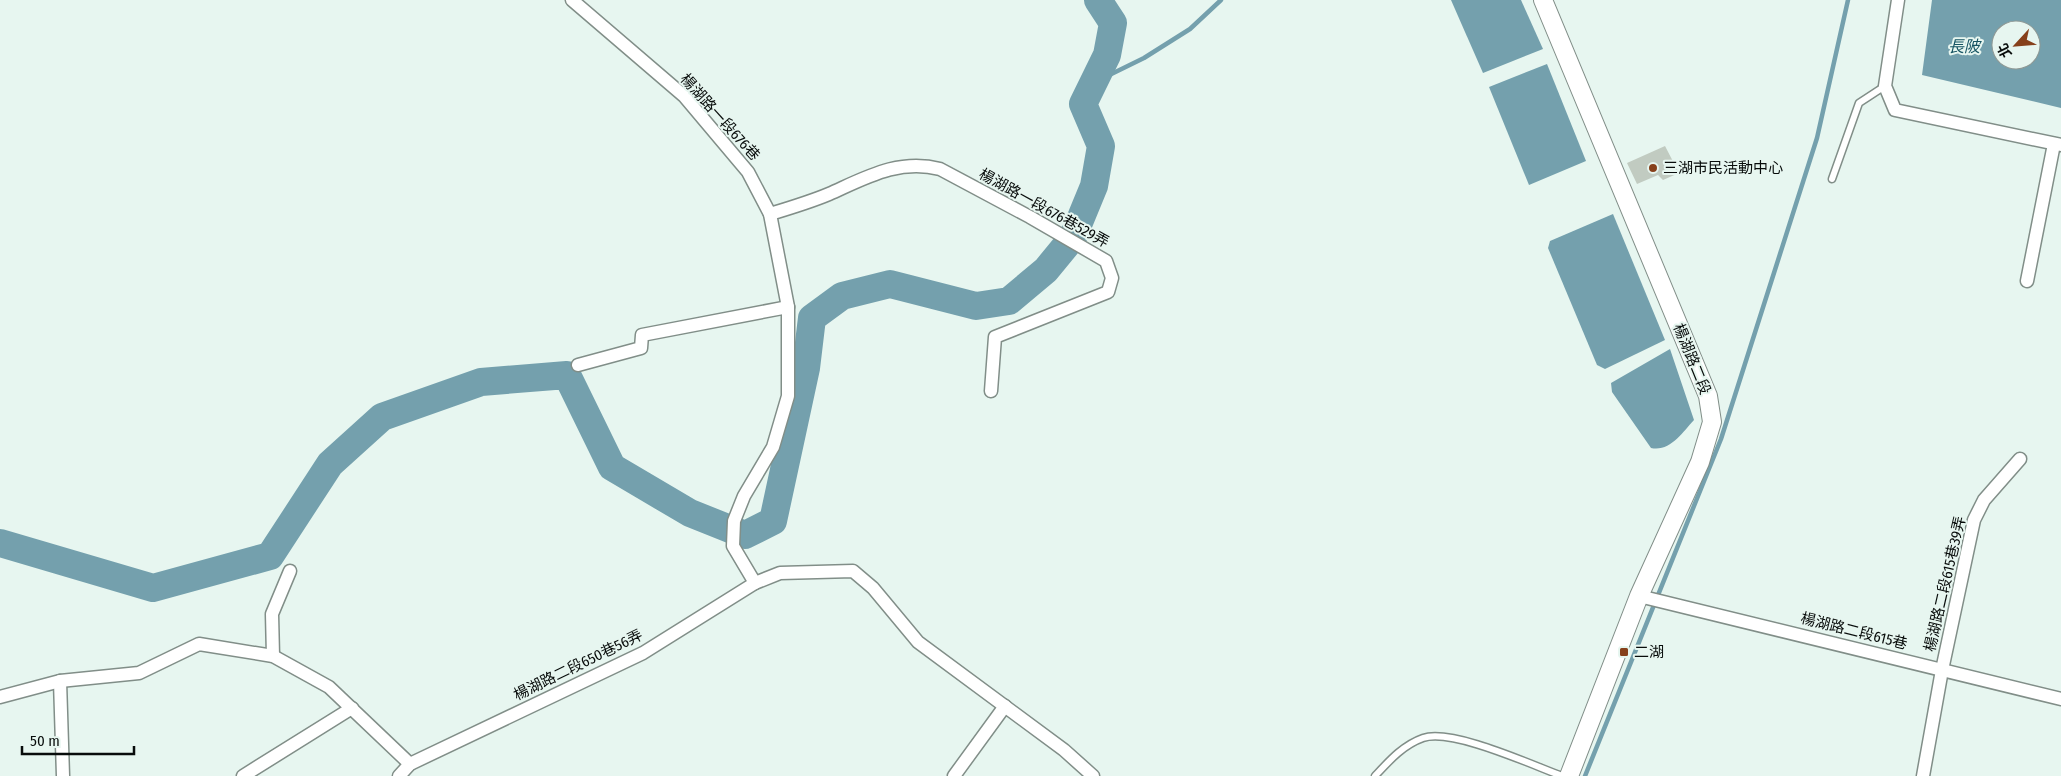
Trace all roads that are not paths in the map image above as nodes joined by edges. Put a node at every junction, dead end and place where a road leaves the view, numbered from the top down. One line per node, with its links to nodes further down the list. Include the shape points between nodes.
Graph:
1 (572, 0): 7 (street, 楊湖路一段676巷, via 684,96 748,172)
2 (1543, 0): 15 (street, 楊湖路二段, via 1710,405 1712,422 1700,462)
3 (1898, 0): 4 (street)
4 (1885, 86): 5 (street, via 1895,110); 6 (lane, via 1858,103)
5 (2057, 144): 8 (street)
6 (1832, 180)
7 (770, 214): 9 (street, 楊湖路一段676巷); 11 (street, 楊湖路一段676巷529弄, via 827,195 882,170 925,165 940,169 1106,261 1112,278 1108,292 995,337)
8 (2028, 281)
9 (788, 307): 10 (street, via 642,335 641,348); 14 (street, 楊湖路一段676巷, via 788,396 773,447 744,496 734,521 733,546)
10 (578, 365)
11 (991, 391)
12 (2020, 459): 17 (street, 楊湖路二段615巷39弄, via 1984,500 1974,520)
13 (290, 571): 16 (street, via 272,614)
14 (755, 583): 21 (street, 楊湖路二段650巷56弄, via 780,573 853,571 873,588 918,642); 23 (street, 楊湖路二段650巷56弄, via 643,653)
15 (1639, 596): 17 (street, 楊湖路二段615巷); 31 (street, 楊湖路二段)
16 (272, 656): 18 (street, via 200,644 140,673); 22 (street, via 329,686)
17 (1942, 670): 20 (street, 楊湖路二段615巷); 32 (street, 楊湖路二段615巷39弄)
18 (60, 681): 19 (street); 24 (street)
19 (0, 697)
20 (2061, 699)
21 (1005, 706): 27 (street); 28 (street, 楊湖路二段650巷56弄)
22 (352, 708): 23 (street); 25 (street)
23 (410, 764): 26 (street, 楊湖路二段650巷56弄)
24 (63, 776)
25 (243, 776)
26 (399, 776)
27 (954, 776)
28 (1093, 776)
29 (1375, 776): 30 (lane, via 1398,752 1424,738 1460,738)
30 (1562, 776)
31 (1569, 776)
32 (1923, 776)

